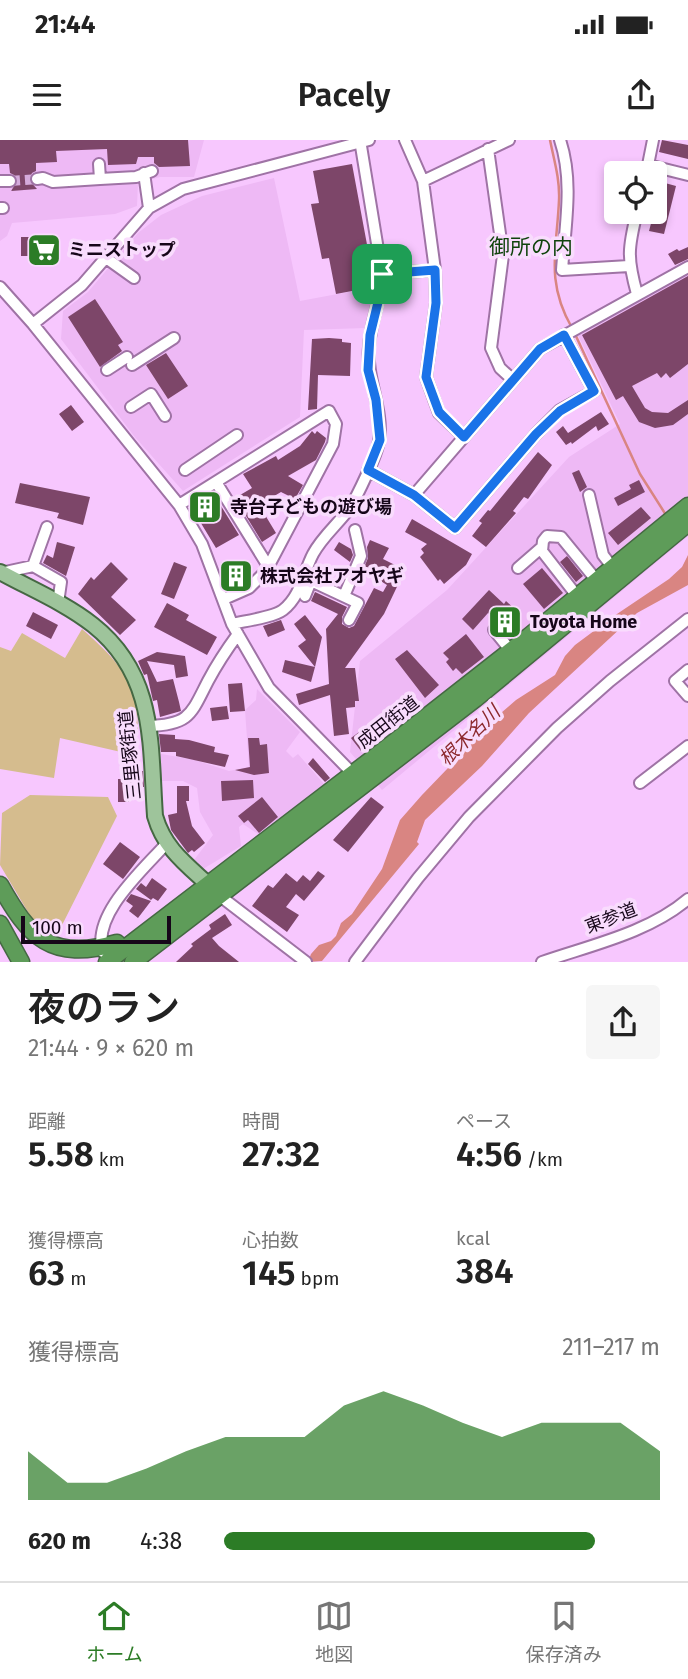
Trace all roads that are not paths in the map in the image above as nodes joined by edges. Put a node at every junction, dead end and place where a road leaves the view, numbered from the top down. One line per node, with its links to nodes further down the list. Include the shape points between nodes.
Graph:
1 (405, 140): 13 (street)
2 (509, 140): 6 (street)
3 (560, 140): 17 (street, via 568,187 562,270)
4 (653, 140): 7 (street)
5 (363, 141): 14 (street, via 183,189); 20 (street)
6 (488, 149): 13 (street); 28 (street, via 503,255 491,348 500,368)
7 (649, 161)
8 (99, 164): 12 (street)
9 (667, 172): 10 (street)
10 (688, 175)
11 (37, 178): 12 (street, via 53,182)
12 (100, 179): 14 (street, via 148,172)
13 (423, 181): 19 (street)
14 (149, 208): 16 (street)
15 (634, 224): 17 (street)
16 (106, 258): 21 (street); 24 (street, via 82,285)
17 (629, 266): 23 (street)
18 (688, 267): 23 (street)
19 (435, 270): 20 (street); 32 (street, via 436,303 426,377 439,412)
20 (382, 274): 34 (street, via 368,370 380,440)
21 (134, 278)
22 (0, 287): 24 (street)
23 (637, 294): 25 (street)
24 (33, 324): 38 (street)
25 (566, 334): 28 (street, via 540,349); 36 (street, via 594,391 552,418 455,528)
26 (174, 338): 27 (street)
27 (107, 370)
28 (512, 379): 32 (street)
29 (131, 407): 30 (street, via 151,394)
30 (165, 416)
31 (237, 435): 33 (street)
32 (464, 437): 36 (street)
33 (185, 470)
34 (368, 470): 36 (street); 57 (street, via 350,507 312,555 293,599 282,611)
35 (216, 482): 38 (street); 45 (street); 45 (street, via 330,411 336,424 333,444)
36 (414, 495)
37 (589, 495): 47 (street, via 603,555)
38 (179, 505): 53 (street, via 202,544)
39 (688, 506): 47 (highway, 成田街道)
40 (688, 523): 64 (highway, 成田街道, via 475,699)
41 (47, 527): 44 (street)
42 (355, 530): 51 (street, via 361,556)
43 (541, 548): 46 (street); 49 (street, via 547,536 561,537); 52 (street)
44 (33, 566): 48 (street); 54 (street, via 61,582)
45 (268, 566): 53 (street, via 249,587)
46 (518, 568)
47 (612, 568): 49 (highway, 成田街道)
48 (1, 573): 54 (main road, 三里塚街道)
49 (597, 581): 52 (highway, 成田街道)
50 (304, 596): 51 (street, via 311,581)
51 (344, 596): 56 (street, via 358,603)
52 (577, 596): 59 (highway, 成田街道)
53 (224, 599): 57 (street)
54 (58, 603): 62 (main road, 三里塚街道, via 92,625 128,664 140,688)
55 (688, 618): 78 (street, via 557,728 469,817)
56 (349, 620)
57 (235, 629): 62 (street, via 198,705 187,717 167,726); 64 (street, via 270,688)
58 (494, 630): 59 (street)
59 (510, 651): 64 (highway, 成田街道, via 419,716)
60 (688, 670): 61 (street, via 675,681)
61 (688, 696)
62 (148, 726): 66 (main road, 三里塚街道, via 155,816)
63 (688, 746): 65 (street)
64 (358, 780): 67 (highway, 成田街道); 69 (highway, 成田街道)
65 (639, 783)
66 (166, 844): 67 (main road, 三里塚街道); 73 (street, via 108,914 101,944)
67 (208, 884): 69 (main road, 三里塚街道); 73 (highway, 成田街道, via 149,931 129,934)
68 (0, 886): 73 (highway, 成田街道, via 27,934 51,956 69,960)
69 (220, 896): 76 (highway, 成田街道); 77 (street)
70 (688, 899): 79 (street, 東参道, via 626,934)
71 (0, 924): 75 (highway)
72 (0, 940): 74 (highway)
73 (105, 957)
74 (10, 961)
75 (22, 961)
76 (136, 961)
77 (306, 961)
78 (355, 961)
79 (542, 961)

